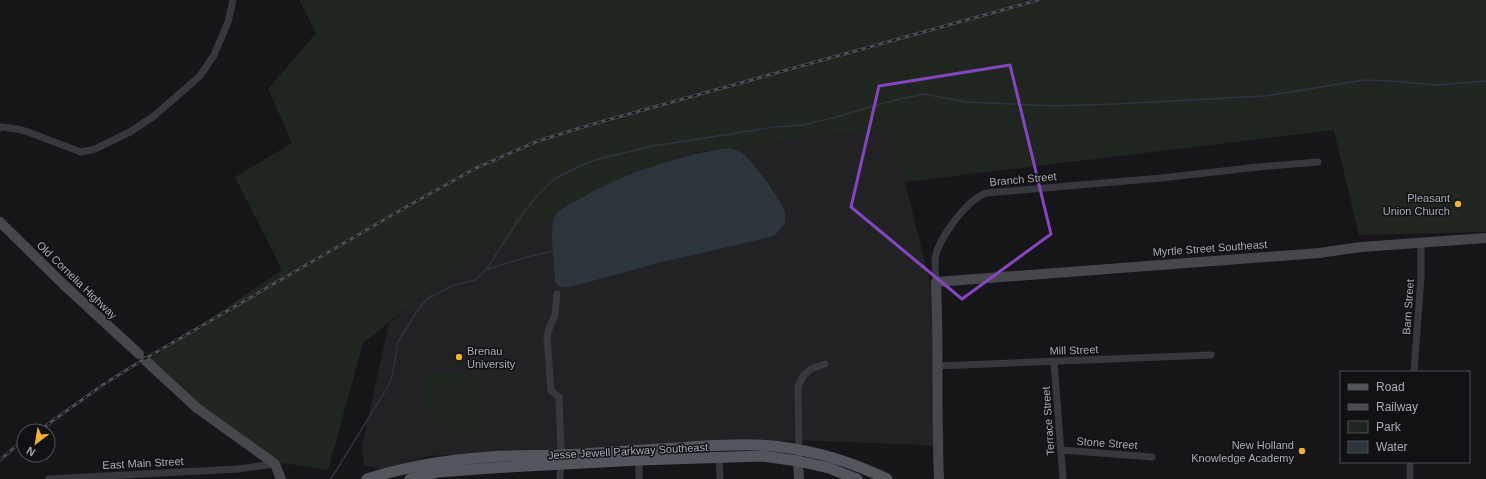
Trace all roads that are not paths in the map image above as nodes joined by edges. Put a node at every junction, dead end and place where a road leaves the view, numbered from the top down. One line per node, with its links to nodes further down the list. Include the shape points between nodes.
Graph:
1 (233, 0): 2 (street, via 228,22 214,54 200,76 154,116 130,132 95,149 81,152 28,132)
2 (0, 128)
3 (1318, 162): 7 (street, Branch Street, via 986,193 968,206 947,231 936,252)
4 (0, 222): 21 (street, Old Cornelia Highway, via 197,408)
5 (1486, 238): 6 (street, Myrtle Street Southeast)
6 (1422, 243): 7 (street, Myrtle Street Southeast); 13 (street, Barn Street)
7 (936, 282): 12 (street, Branch Street)
8 (557, 294): 18 (street, via 555,315 547,336 550,391 558,397)
9 (1211, 355): 10 (street, Mill Street)
10 (1054, 362): 12 (street, Mill Street); 14 (street, Terrace Street)
11 (825, 364): 15 (street, via 811,369 798,387)
12 (938, 366): 32 (street, Branch Street)
13 (1414, 371)
14 (1061, 450): 17 (street, Stone Street); 33 (street, Terrace Street)
15 (799, 456): 16 (main road, Jesse Jewell Parkway Southeast); 18 (main road, Jesse Jewell Parkway Southeast, via 759,445 710,446); 29 (street); 30 (main road, Jesse Jewell Parkway Southeast); 31 (main road, Jesse Jewell Parkway Southeast, via 826,456)
16 (718, 457): 19 (main road, Jesse Jewell Parkway Southeast); 28 (street)
17 (1152, 457)
18 (560, 460): 19 (main road, Jesse Jewell Parkway Southeast); 24 (main road, Jesse Jewell Parkway Southeast, via 490,457 433,462); 25 (main road, Jesse Jewell Parkway Southeast, via 438,472); 26 (street)
19 (638, 460): 27 (street)
20 (1410, 463): 34 (street)
21 (275, 464): 22 (street, East Main Street, via 238,469); 23 (street)
22 (48, 479)
23 (281, 479)
24 (367, 479)
25 (410, 479)
26 (560, 479)
27 (639, 479)
28 (720, 479)
29 (799, 479)
30 (857, 479)
31 (887, 479)
32 (939, 479)
33 (1063, 479)
34 (1410, 479)

